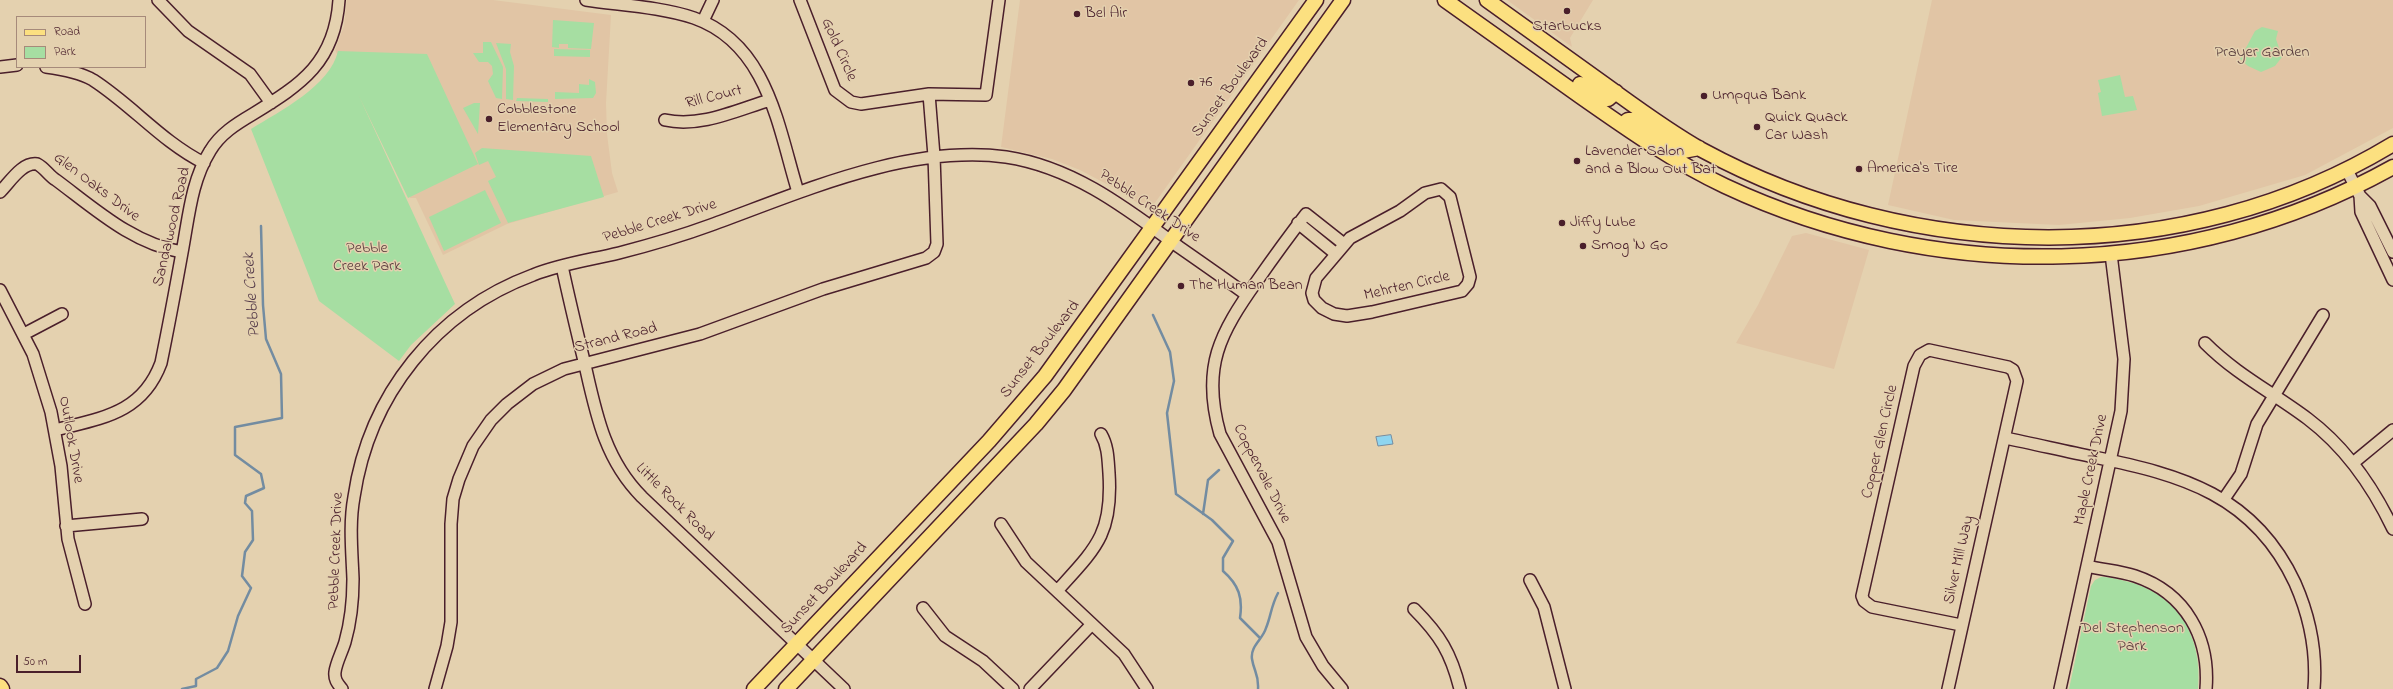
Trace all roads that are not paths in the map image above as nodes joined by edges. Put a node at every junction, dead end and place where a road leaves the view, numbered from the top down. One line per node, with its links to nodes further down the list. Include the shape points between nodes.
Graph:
1 (158, 0): 19 (street, via 188,31 250,74)
2 (339, 0): 19 (street, Sandalwood Road, via 335,29 322,59 301,82)
3 (586, 0): 11 (street, via 673,13)
4 (713, 0): 11 (street)
5 (800, 0): 17 (street, Gold Circle, via 835,90 843,96 861,104)
6 (998, 0): 17 (street, Gold Circle, via 986,95)
7 (1316, 0): 33 (main road, Sunset Boulevard)
8 (1343, 0): 37 (main road)
9 (1445, 0): 15 (main road)
10 (1487, 0): 16 (main road)
11 (703, 21): 18 (street, via 729,38 748,55)
12 (16, 65): 13 (street)
13 (0, 68)
14 (51, 68): 25 (street, via 93,80 174,145)
15 (1563, 83): 16 (main road, via 1573,81 1608,99); 21 (main road)
16 (1616, 92): 23 (main road)
17 (929, 94): 24 (street)
18 (770, 100): 20 (street, Rill Court, via 703,120 677,123); 29 (street)
19 (271, 103): 25 (street, Sandalwood Road, via 226,132 215,143)
20 (665, 120)
21 (1622, 125): 23 (main road, via 1628,120 1634,120 1683,151); 43 (main road, via 1684,164 1724,185 1837,228 1881,240 1981,255)
22 (2393, 144): 27 (main road)
23 (1700, 148): 35 (main road, via 1771,184 1810,198 1906,224 1984,236 2021,238)
24 (934, 156): 29 (street, Pebble Creek Drive, via 886,166); 33 (street, Pebble Creek Drive, via 1005,157 1047,167 1096,189); 52 (street, Strand Road, via 937,244 934,252 926,258 818,290 706,332)
25 (204, 163): 39 (street, Sandalwood Road, via 192,197)
26 (2393, 167): 30 (main road)
27 (2347, 170): 30 (street); 32 (main road, via 2273,201)
28 (0, 192): 39 (street, Glen Oaks Drive, via 24,167 37,164 49,176 128,233 155,246)
29 (798, 192): 44 (street, Pebble Creek Drive, via 671,239)
30 (2358, 192): 40 (street, via 2370,206); 42 (main road, via 2282,218 2203,240); 45 (street, via 2361,212)
31 (1298, 224): 34 (street, Coppervale Drive, via 1306,214); 36 (street); 47 (street, Coppervale Drive)
32 (2180, 225): 35 (main road); 42 (main road, via 2142,242 2120,246)
33 (1152, 227): 37 (street, Pebble Creek Drive); 73 (main road, Sunset Boulevard, via 1072,342 1019,408)
34 (1322, 227): 36 (street); 38 (street)
35 (2111, 234): 43 (main road, via 2106,244)
36 (1315, 237): 41 (street)
37 (1171, 241): 47 (street, Pebble Creek Drive); 74 (main road, via 1090,355 1036,424)
38 (1344, 244): 41 (street, Mehrten Circle); 41 (street, Mehrten Circle, via 1359,232 1400,211 1426,193 1441,189 1447,192 1452,204 1470,277 1468,284 1455,294 1366,313 1340,315 1328,312 1318,305 1312,293 1314,282)
39 (182, 252): 54 (street, Sandalwood Road, via 160,363 150,384 133,402 111,416)
40 (2393, 252)
41 (1336, 254)
42 (2111, 254): 43 (main road); 58 (street, Maple Creek Drive, via 2124,378 2121,411)
43 (2070, 257)
44 (562, 266): 52 (street, Little Rock Road); 77 (street, Pebble Creek Drive, via 533,274 500,289 461,314 429,341 413,359 378,413 366,444 353,499 352,608 344,647 335,670 336,681)
45 (2393, 280)
46 (0, 290): 50 (street, Outlook Drive)
47 (1247, 295): 85 (street, Coppervale Drive, via 1230,320 1218,348 1213,384 1215,416 1231,457 1278,542 1306,637 1323,666)
48 (62, 314): 50 (street)
49 (2323, 315): 53 (street)
50 (24, 334): 54 (street, Outlook Drive, via 39,371)
51 (2205, 342): 53 (street, via 2230,367)
52 (584, 363): 73 (street, Little Rock Road, via 605,443 631,487); 78 (street, Strand Road, via 539,381 507,404 481,434 464,465 453,499 451,622)
53 (2275, 396): 59 (street, via 2324,432); 60 (street, via 2257,424 2241,474)
54 (55, 430): 63 (street, Outlook Drive)
55 (2393, 430): 59 (street)
56 (1101, 434): 67 (street, via 1107,451 1110,488 1107,524 1093,550)
57 (2005, 438): 58 (street); 72 (street, Silver Mill Way); 72 (street, Copper Glen Circle, via 2017,381 2013,370 2002,365 1934,349 1920,355 1914,366 1862,596 1864,602 1872,607)
58 (2110, 460): 60 (street, via 2182,478); 65 (street, Maple Creek Drive)
59 (2353, 463): 64 (street, via 2373,491)
60 (2224, 499): 91 (street, via 2268,541 2292,577 2301,596 2312,634 2315,655)
61 (142, 518): 63 (street)
62 (1002, 524): 67 (street, via 1026,562)
63 (66, 526): 68 (street, Outlook Drive)
64 (2393, 529)
65 (2087, 566): 89 (street, Maple Creek Drive); 90 (street, via 2136,576 2159,587 2179,603 2201,636 2206,660)
66 (1530, 580): 87 (street, via 1545,611)
67 (1057, 591): 71 (street)
68 (85, 604)
69 (923, 608): 82 (street, via 945,636 983,662)
70 (1414, 609): 86 (street, via 1441,638 1456,670)
71 (1092, 624): 83 (street); 84 (street, via 1124,654)
72 (1961, 625): 88 (street, Silver Mill Way)
73 (796, 644): 74 (street, Little Rock Road); 79 (main road, Sunset Boulevard)
74 (813, 660): 80 (main road); 81 (street, Little Rock Road)
75 (0, 686): 76 (main road)
76 (2, 689)
77 (342, 689)
78 (435, 689)
79 (754, 689)
80 (786, 689)
81 (844, 689)
82 (1013, 689)
83 (1030, 689)
84 (1147, 689)
85 (1342, 689)
86 (1460, 689)
87 (1565, 689)
88 (1948, 689)
89 (2060, 689)
90 (2206, 689)
91 (2314, 689)

